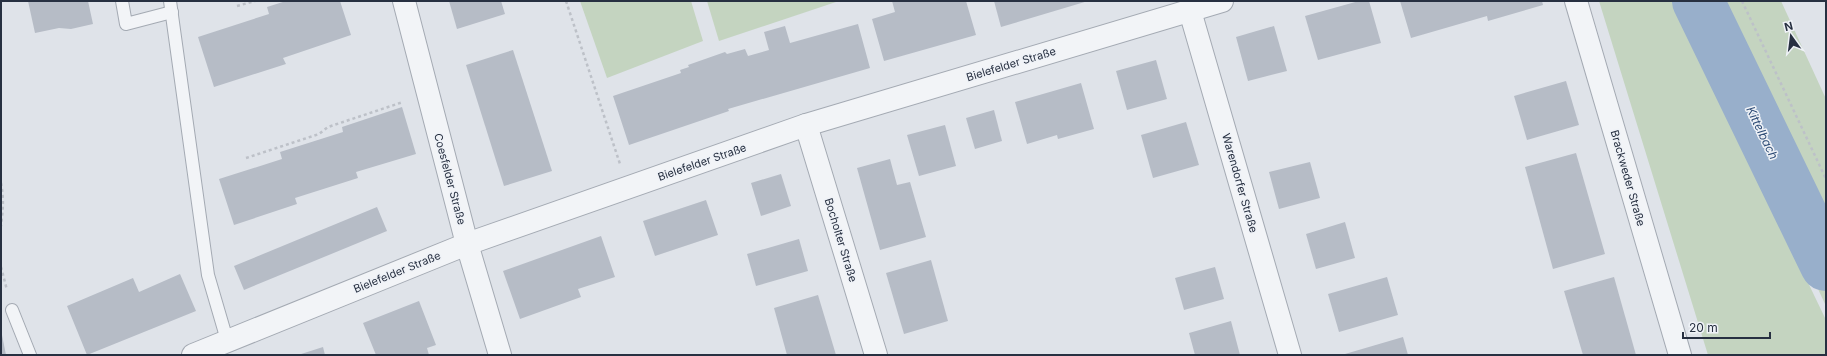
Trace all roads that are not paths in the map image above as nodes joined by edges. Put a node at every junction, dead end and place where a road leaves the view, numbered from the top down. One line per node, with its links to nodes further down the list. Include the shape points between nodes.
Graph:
1 (122, 1): 5 (lane, via 126,24)
2 (404, 1): 8 (street, Coesfelder Straße)
3 (1222, 1): 6 (street, Bielefelder Straße)
4 (1576, 1): 16 (street, Brackweder Straße)
5 (171, 7): 10 (lane, via 208,275)
6 (1190, 10): 7 (street, Bielefelder Straße); 15 (street, Warendorfer Straße)
7 (806, 125): 8 (street, Bielefelder Straße); 14 (street, Bocholter Straße)
8 (467, 244): 10 (street, Bielefelder Straße); 13 (street, Coesfelder Straße)
9 (12, 310): 11 (lane)
10 (227, 340): 12 (street, Bielefelder Straße)
11 (30, 355)
12 (193, 355)
13 (500, 355)
14 (876, 355)
15 (1290, 355)
16 (1680, 355)

